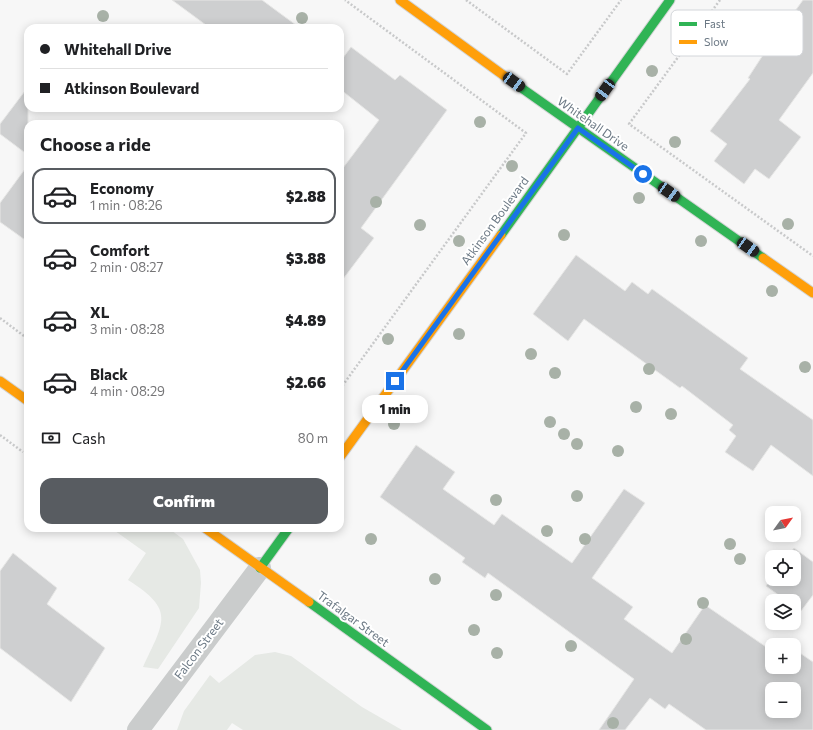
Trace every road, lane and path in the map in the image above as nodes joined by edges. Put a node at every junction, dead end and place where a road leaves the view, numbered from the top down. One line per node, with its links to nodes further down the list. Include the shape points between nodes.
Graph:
1 (345, 0): 15 (path, via 526,133)
2 (400, 0): 9 (street, Whitehall Drive)
3 (466, 0): 4 (path, via 567,74)
4 (621, 0)
5 (670, 0): 9 (street, Atkinson Boulevard)
6 (720, 0): 7 (path)
7 (713, 10)
8 (679, 56): 10 (path, via 629,124)
9 (578, 128): 11 (street, Whitehall Drive); 18 (street, Atkinson Boulevard)
10 (813, 256)
11 (813, 293)
12 (0, 318): 13 (path)
13 (24, 335)
14 (0, 381): 16 (street)
15 (344, 383)
16 (24, 398)
17 (0, 435): 19 (path)
18 (344, 451)
19 (23, 452)
20 (210, 532): 22 (street, Trafalgar Street)
21 (286, 532): 22 (street)
22 (260, 568): 23 (street, Falcon Street); 24 (street, Trafalgar Street)
23 (138, 730)
24 (487, 730)

